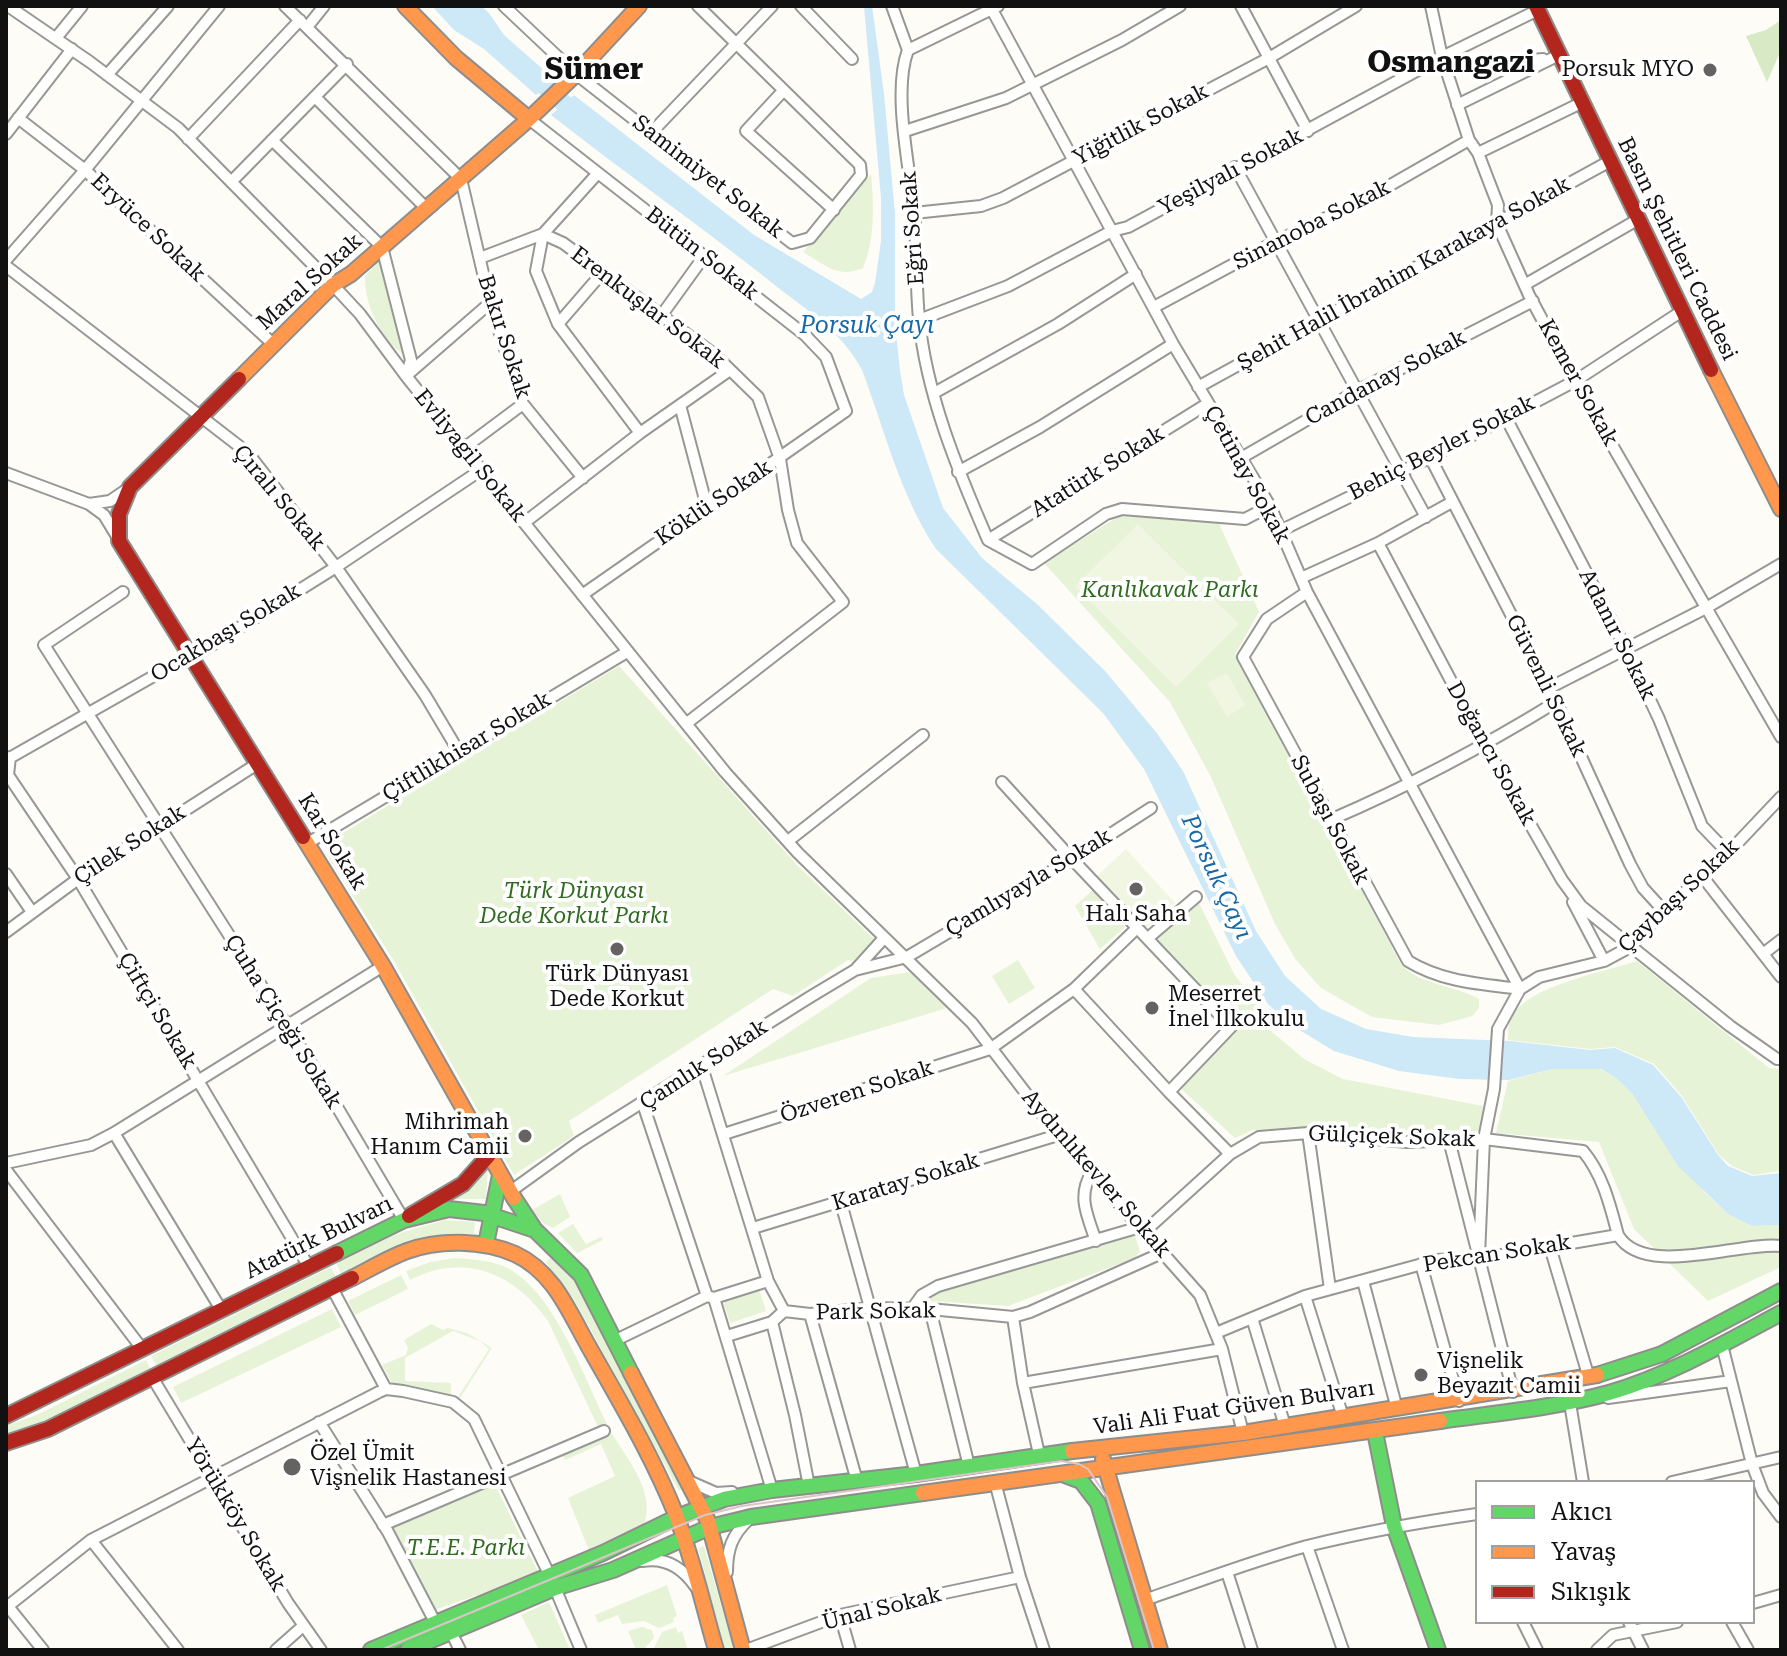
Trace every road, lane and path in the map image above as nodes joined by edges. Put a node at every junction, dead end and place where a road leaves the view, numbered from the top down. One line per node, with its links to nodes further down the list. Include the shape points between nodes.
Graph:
1 (82, 6): 21 (street)
2 (168, 6): 31 (street)
3 (219, 6): 35 (street)
4 (285, 6): 20 (street)
5 (324, 6): 20 (street)
6 (405, 6): 39 (main road, via 456,58)
7 (504, 6): 30 (street, Samimiyet Sokak)
8 (639, 6): 30 (main road, Maral Sokak)
9 (698, 6): 22 (street)
10 (772, 6): 22 (street)
11 (801, 6): 27 (street)
12 (892, 6): 24 (street)
13 (1180, 6): 32 (street)
14 (1241, 6): 26 (street)
15 (1356, 6): 26 (street, Yiğitlik Sokak)
16 (1431, 6): 28 (street, Kemer Sokak)
17 (993, 7): 24 (street); 32 (street, Çetinay Sokak)
18 (9, 8): 21 (street, Evliyagil Sokak)
19 (1537, 8): 25 (main road, Basın Şehitleri Caddesi); 28 (street, Yeşilyalı Sokak)
20 (304, 23): 29 (street); 44 (street)
21 (56, 38): 23 (street, Evliyagil Sokak)
22 (736, 44): 33 (street); 42 (street)
23 (72, 49): 31 (street, Evliyagil Sokak); 38 (street)
24 (908, 50): 40 (street, Eğri Sokak, via 902,65)
25 (1554, 57): 28 (street); 36 (main road, Basın Şehitleri Caddesi); 37 (street)
26 (1269, 58): 41 (street); 48 (street, Yiğitlik Sokak)
27 (852, 59)
28 (1444, 63): 37 (street, Kemer Sokak); 41 (street, Yeşilyalı Sokak)
29 (347, 64): 34 (street); 53 (street)
30 (576, 74): 39 (main road, Maral Sokak); 42 (street, Samimiyet Sokak)
31 (107, 75): 35 (street, Evliyagil Sokak)
32 (1032, 85): 40 (street); 48 (street, Çetinay Sokak)
33 (783, 91): 56 (street, Samimiyet Sokak, via 860,165 861,175); 56 (street, via 746,131)
34 (315, 97): 45 (street); 55 (street)
35 (140, 100): 44 (street, Evliyagil Sokak); 51 (street)
36 (1583, 102): 47 (street); 49 (main road, Basın Şehitleri Caddesi)
37 (1457, 105): 46 (street, Kemer Sokak)
38 (18, 118): 43 (street); 51 (street, Eryüce Sokak)
39 (529, 119): 52 (street, Bütün Sokak); 53 (main road, Maral Sokak)
40 (905, 131): 57 (street, Eğri Sokak)
41 (1308, 131): 50 (street, Yeşilyalı Sokak)
42 (651, 133): 56 (street, Samimiyet Sokak, via 792,243 810,238)
43 (6, 134)
44 (188, 139): 54 (street, Evliyagil Sokak)
45 (272, 140): 54 (street); 63 (street)
46 (1469, 140): 47 (street, Kemer Sokak); 62 (street, Sinanoba Sokak, via 1366,199)
47 (1478, 153): 59 (street, Kemer Sokak, via 1498,205)
48 (1073, 161): 57 (street, Yiğitlik Sokak, via 981,206); 60 (street, Çetinay Sokak)
49 (1610, 161): 58 (main road, Basın Şehitleri Caddesi); 59 (street, Şehit Halil İbrahim Karakaya Sokak)
50 (1235, 167): 60 (street, Yeşilyalı Sokak); 62 (street)
51 (85, 170): 66 (street); 80 (street, Eryüce Sokak)
52 (598, 173): 61 (street); 64 (street, Bütün Sokak)
53 (461, 179): 55 (main road, Maral Sokak); 65 (street, Bakır Sokak)
54 (231, 182): 71 (street, Evliyagil Sokak)
55 (427, 209): 63 (main road, Maral Sokak)
56 (834, 210)
57 (914, 213): 78 (street, Eğri Sokak)
58 (1637, 220): 70 (street); 75 (main road, Basın Şehitleri Caddesi)
59 (1497, 224): 70 (street, Kemer Sokak); 77 (street, Şehit Halil İbrahim Karakaya Sokak)
60 (1112, 231): 69 (street, Çetinay Sokak); 78 (street, Yeşilyalı Sokak, via 1036,274)
61 (543, 234): 65 (street); 68 (street, Erenkuşlar Sokak); 79 (street, via 536,271)
62 (1275, 242): 74 (street, Sinanoba Sokak); 77 (street)
63 (382, 247): 71 (main road, Maral Sokak); 83 (street, via 411,360)
64 (705, 255): 76 (street); 91 (street, Bütün Sokak, via 826,357)
65 (480, 258): 73 (street, Bakır Sokak)
66 (6, 260)
67 (6, 266): 93 (street, Çıralı Sokak)
68 (603, 272): 76 (street, Erenkuşlar Sokak); 79 (street)
69 (1136, 274): 74 (street, Çetinay Sokak); 87 (street)
70 (1526, 284): 72 (street, Kemer Sokak)
71 (333, 285): 80 (main road, Maral Sokak); 83 (street, Evliyagil Sokak)
72 (1533, 301): 84 (street, Kemer Sokak); 86 (street, Candanay Sokak)
73 (490, 303): 83 (street); 88 (street, Bakır Sokak)
74 (1154, 307): 81 (street, Çetinay Sokak)
75 (1682, 311): 84 (street, Behiç Beyler Sokak); 109 (main road, Basın Şehitleri Caddesi)
76 (661, 316): 82 (street, Erenkuşlar Sokak)
77 (1319, 319): 85 (street, Şehit Halil İbrahim Karakaya Sokak); 86 (street)
78 (919, 320): 87 (street, Eğri Sokak)
79 (558, 324): 94 (street)
80 (273, 344): 93 (main road, Maral Sokak)
81 (1173, 344): 85 (street, Çetinay Sokak); 101 (street)
82 (730, 370): 90 (street); 98 (street, Erenkuşlar Sokak, via 758,397)
83 (406, 376): 95 (street, Evliyagil Sokak)
84 (1575, 381): 92 (street, Behiç Beyler Sokak); 122 (street, Kemer Sokak)
85 (1198, 387): 89 (street, Çetinay Sokak)
86 (1357, 391): 97 (street, Candanay Sokak); 100 (street)
87 (934, 393): 101 (street, Eğri Sokak)
88 (523, 404): 95 (street); 103 (street, Bakır Sokak)
89 (1207, 404): 97 (street, Çetinay Sokak); 113 (street, Atatürk Sokak)
90 (680, 405): 94 (street); 108 (street)
91 (846, 411): 98 (street, Köklü Sokak)
92 (1505, 416): 96 (street, Behiç Beyler Sokak); 123 (street, Adanır Sokak)
93 (201, 417): 104 (main road, Maral Sokak); 117 (street, Çıralı Sokak, via 248,453)
94 (640, 433): 103 (street)
95 (464, 448): 99 (street, Evliyagil Sokak)
96 (1430, 457): 100 (street, Behiç Beyler Sokak); 105 (street, Güvenli Sokak)
97 (1241, 458): 107 (street, Çetinay Sokak)
98 (780, 459): 108 (street, Köklü Sokak); 129 (street, Erenkuşlar Sokak, via 797,543 843,602)
99 (481, 470): 111 (street, Evliyagil Sokak); 117 (street, Ocakbaşı Sokak)
100 (1402, 470): 110 (street); 112 (street, Behiç Beyler Sokak)
101 (958, 472): 113 (street, Eğri Sokak)
102 (6, 473): 106 (street)
103 (583, 478): 111 (street)
104 (130, 487): 106 (street, via 110,501); 114 (main road, via 119,514)
105 (1452, 502): 110 (street); 126 (street, Güvenli Sokak)
106 (89, 504): 114 (street, Kar Sokak, via 104,515)
107 (1270, 506): 112 (street, Çetinay Sokak); 113 (street, via 1245,519 1122,509 1106,514 1032,564)
108 (707, 507): 121 (street, Köklü Sokak)
109 (1781, 509)
110 (1426, 517): 115 (street)
111 (524, 523): 121 (street, Evliyagil Sokak)
112 (1282, 530): 118 (street, Çetinay Sokak)
113 (988, 540)
114 (119, 541): 125 (main road, Kar Sokak)
115 (1378, 543): 118 (street); 132 (street, Doğancı Sokak)
116 (1781, 564): 122 (street)
117 (336, 567): 125 (street, Ocakbaşı Sokak); 133 (street, Çıralı Sokak)
118 (1301, 578): 120 (street, Çetinay Sokak)
119 (123, 592): 128 (street, Çuha Çiçeği Sokak, via 44,645)
120 (1307, 592): 137 (street, Çetinay Sokak); 140 (street, Subaşı Sokak, via 1267,619 1243,657)
121 (582, 595): 124 (street, Evliyagil Sokak)
122 (1706, 608): 123 (street); 131 (street, Kemer Sokak)
123 (1626, 649): 126 (street); 144 (street, Adanır Sokak, via 1702,826)
124 (627, 652): 129 (street, Evliyagil Sokak); 133 (street, Çiftlikhisar Sokak)
125 (191, 658): 128 (street, Ocakbaşı Sokak); 135 (main road, Kar Sokak)
126 (1549, 688): 127 (street, Güvenli Sokak)
127 (1556, 702): 132 (street); 151 (street, Güvenli Sokak, via 1630,864)
128 (88, 713): 134 (street, Ocakbaşı Sokak); 141 (street, Çuha Çiçeği Sokak)
129 (687, 723): 142 (street, Evliyagil Sokak)
130 (923, 735): 142 (street)
131 (1781, 737)
132 (1485, 745): 137 (street); 149 (street, Doğancı Sokak)
133 (459, 752): 143 (street, Çiftlikhisar Sokak)
134 (8, 759): 148 (street, Çiftçi Sokak, via 8,775)
135 (257, 764): 141 (street, Çilek Sokak); 143 (main road, Kar Sokak)
136 (1002, 782): 145 (street)
137 (1410, 785): 140 (street); 167 (street, Çetinay Sokak)
138 (1781, 797): 144 (street, Çaybaşı Sokak)
139 (1151, 808): 145 (street, Çamlıyayla Sokak)
140 (1330, 820): 167 (street, Subaşı Sokak, via 1408,961 1447,979)
141 (159, 826): 148 (street, Çilek Sokak); 168 (street, Çuha Çiçeği Sokak)
142 (788, 841): 155 (street, Evliyagil Sokak)
143 (308, 843): 163 (main road, Kar Sokak)
144 (1728, 853): 147 (street, Çaybaşı Sokak)
145 (1072, 859): 153 (street); 161 (street, Çamlıyayla Sokak)
146 (6, 874): 152 (street)
147 (1702, 876): 151 (street, Çaybaşı Sokak); 160 (street)
148 (78, 879): 152 (street, Çilek Sokak); 172 (street, Çiftçi Sokak)
149 (1562, 880): 159 (street, Doğancı Sokak, via 1581,906); 162 (street)
150 (1196, 897): 156 (street)
151 (1664, 911): 159 (street, Çaybaşı Sokak)
152 (32, 912): 154 (street, Çilek Sokak)
153 (1137, 928): 156 (street); 166 (street, Özveren Sokak)
154 (6, 932)
155 (884, 938): 158 (street, Evliyagil Sokak); 164 (street)
156 (1148, 938): 173 (street, via 1231,1027)
157 (1781, 940): 160 (street)
158 (894, 947): 161 (street, Aydınlıkevler Sokak)
159 (1630, 947): 162 (street, Çaybaşı Sokak); 170 (street, Doğancı Sokak)
160 (1763, 954): 165 (street)
161 (907, 957): 164 (street, Çamlık Sokak); 169 (street, Aydınlıkevler Sokak, via 972,1023)
162 (1604, 961): 167 (street, Çaybaşı Sokak, via 1539,977)
163 (383, 966): 168 (street); 182 (main road, Kar Sokak)
164 (855, 970): 171 (street, Çamlık Sokak)
165 (1781, 977)
166 (1074, 989): 169 (street, Özveren Sokak); 173 (street)
167 (1520, 989): 179 (street, via 1498,1029)
168 (287, 1026): 172 (street); 190 (street, Çuha Çiçeği Sokak)
169 (990, 1049): 177 (street, Özveren Sokak); 178 (street, Aydınlıkevler Sokak)
170 (1781, 1059)
171 (702, 1067): 174 (street, Çamlık Sokak); 177 (street, Park Sokak)
172 (198, 1080): 175 (street); 204 (street, Çiftçi Sokak)
173 (1169, 1092): 181 (street)
174 (643, 1104): 187 (street, Çamlık Sokak, via 579,1142); 211 (street)
175 (114, 1133): 183 (street, via 91,1145); 215 (street)
176 (1308, 1133): 180 (street, Gülçiçek Sokak, via 1407,1142); 181 (street, Gülçiçek Sokak, via 1259,1137); 208 (street)
177 (724, 1134): 191 (street, Park Sokak)
178 (1058, 1135): 185 (street, Aydınlıkevler Sokak); 188 (street, Karatay Sokak)
179 (1484, 1139): 180 (street, Gülçiçek Sokak); 194 (street, Gülçiçek Sokak, via 1583,1151 1595,1166); 201 (street)
180 (1449, 1140): 201 (street)
181 (1230, 1154): 192 (street, Gülçiçek Sokak)
182 (489, 1155): 186 (main road, Kar Sokak); 190 (main road, via 461,1186)
183 (6, 1163)
184 (6, 1170): 227 (street)
185 (1092, 1172): 192 (street, Aydınlıkevler Sokak); 195 (street, via 1083,1186)
186 (500, 1175): 187 (main road, Kar Sokak); 189 (main road)
187 (512, 1194): 193 (main road, Kar Sokak)
188 (841, 1203): 191 (street, Karatay Sokak); 212 (street)
189 (492, 1216): 190 (main road, Atatürk Bulvarı, via 449,1209); 193 (main road, Atatürk Bulvarı); 197 (main road)
190 (404, 1220): 204 (main road, Atatürk Bulvarı)
191 (753, 1228): 205 (street, Park Sokak)
192 (1142, 1229): 195 (street); 200 (street, Aydınlıkevler Sokak)
193 (535, 1230): 196 (main road, Atatürk Bulvarı)
194 (1618, 1235): 198 (street, via 1646,1255); 199 (street, Pekcan Sokak)
195 (1096, 1241): 213 (street, via 938,1286)
196 (548, 1242): 202 (main road); 224 (main road, Atatürk Bulvarı, via 581,1275)
197 (486, 1244): 202 (main road); 207 (main road, via 437,1244 407,1251)
198 (1781, 1246)
199 (1550, 1247): 201 (street, Pekcan Sokak); 229 (street)
200 (1164, 1252): 219 (street, Park Sokak); 222 (street, Aydınlıkevler Sokak, via 1200,1295)
201 (1479, 1256): 203 (street, Pekcan Sokak); 233 (street)
202 (533, 1264): 265 (main road, via 558,1292)
203 (1421, 1264): 206 (street, Pekcan Sokak); 234 (street)
204 (309, 1267): 215 (main road, Atatürk Bulvarı)
205 (768, 1281): 211 (street); 216 (street, Park Sokak)
206 (1363, 1281): 208 (street, Pekcan Sokak); 236 (street)
207 (332, 1288): 228 (main road); 232 (street)
208 (1330, 1289): 210 (street, Pekcan Sokak)
209 (1781, 1291): 229 (main road, Vali Ali Fuat Güven Bulvarı, via 1662,1354)
210 (1305, 1296): 220 (street, Pekcan Sokak); 238 (street)
211 (710, 1297): 223 (street); 224 (street)
212 (871, 1308): 213 (street, Park Sokak); 218 (street, Park Sokak); 252 (street)
213 (912, 1309): 214 (street, Park Sokak)
214 (930, 1309): 219 (street, Park Sokak); 250 (street)
215 (222, 1311): 227 (main road, Atatürk Bulvarı)
216 (784, 1311): 218 (street, Park Sokak); 221 (street)
217 (1781, 1313): 225 (main road, Vali Ali Fuat Güven Bulvarı)
218 (810, 1314): 258 (street)
219 (1013, 1317): 231 (street)
220 (1252, 1318): 222 (street, Pekcan Sokak); 240 (street)
221 (772, 1322): 223 (street); 260 (street)
222 (1216, 1333): 226 (street, Aydınlıkevler Sokak)
223 (727, 1336): 261 (street)
224 (616, 1340): 248 (main road, Atatürk Bulvarı)
225 (1722, 1345): 230 (street); 235 (main road, Vali Ali Fuat Güven Bulvarı, via 1676,1369)
226 (1222, 1349): 231 (street); 243 (street, Aydınlıkevler Sokak)
227 (143, 1350): 237 (main road, Atatürk Bulvarı)
228 (152, 1377): 244 (main road, via 48,1429); 255 (street, Yörükköy Sokak)
229 (1589, 1378): 233 (main road, Vali Ali Fuat Güven Bulvarı)
230 (1731, 1381): 235 (street); 249 (street)
231 (1023, 1383): 245 (street)
232 (386, 1389): 239 (street); 254 (street, via 461,1407 474,1419)
233 (1513, 1392): 234 (main road, Vali Ali Fuat Güven Bulvarı)
234 (1459, 1401): 236 (main road, Vali Ali Fuat Güven Bulvarı)
235 (1570, 1403): 242 (main road, Vali Ali Fuat Güven Bulvarı); 256 (street)
236 (1397, 1409): 238 (main road, Vali Ali Fuat Güven Bulvarı)
237 (6, 1416)
238 (1343, 1417): 240 (main road, Vali Ali Fuat Güven Bulvarı)
239 (319, 1422): 255 (street); 268 (street)
240 (1285, 1426): 243 (main road, Vali Ali Fuat Güven Bulvarı)
241 (604, 1431): 254 (street)
242 (1375, 1432): 246 (main road, Vali Ali Fuat Güven Bulvarı); 269 (main road)
243 (1243, 1433): 246 (main road, Vali Ali Fuat Güven Bulvarı, via 1114,1447)
244 (6, 1443)
245 (1039, 1454): 246 (main road, Vali Ali Fuat Güven Bulvarı); 250 (main road, Vali Ali Fuat Güven Bulvarı)
246 (1098, 1457): 251 (main road, Vali Ali Fuat Güven Bulvarı); 281 (main road)
247 (1781, 1457): 249 (street)
248 (678, 1463): 261 (street, via 692,1484 716,1493); 263 (main road, Atatürk Bulvarı)
249 (1752, 1464): 257 (street); 267 (street, via 1763,1493)
250 (969, 1466): 252 (main road, Vali Ali Fuat Güven Bulvarı)
251 (1091, 1468): 253 (main road, Vali Ali Fuat Güven Bulvarı); 262 (main road)
252 (916, 1474): 258 (main road, Vali Ali Fuat Güven Bulvarı)
253 (1057, 1474): 259 (main road, Vali Ali Fuat Güven Bulvarı); 262 (main road, via 1076,1477)
254 (501, 1476): 268 (street); 277 (street)
255 (210, 1477): 272 (street); 289 (street, Yörükköy Sokak)
256 (1583, 1480)
257 (1681, 1480)
258 (857, 1481): 260 (main road, Vali Ali Fuat Güven Bulvarı)
259 (995, 1482): 266 (main road, Vali Ali Fuat Güven Bulvarı); 276 (street)
260 (809, 1486): 261 (main road, Vali Ali Fuat Güven Bulvarı)
261 (765, 1491): 263 (main road, Vali Ali Fuat Güven Bulvarı)
262 (1092, 1494): 304 (main road)
263 (701, 1507): 265 (main road, Vali Ali Fuat Güven Bulvarı); 270 (main road, Atatürk Bulvarı)
264 (1475, 1514): 269 (street)
265 (677, 1517): 271 (main road); 277 (main road, Vali Ali Fuat Güven Bulvarı)
266 (751, 1517): 270 (main road, Vali Ali Fuat Güven Bulvarı); 280 (street, via 729,1547)
267 (1781, 1517)
268 (383, 1525): 285 (street)
269 (1394, 1526): 273 (street); 308 (main road)
270 (710, 1527): 271 (main road, Vali Ali Fuat Güven Bulvarı); 280 (main road, Atatürk Bulvarı)
271 (684, 1537): 274 (main road, Vali Ali Fuat Güven Bulvarı); 278 (main road)
272 (91, 1540): 283 (street); 293 (street)
273 (1307, 1546): 275 (street); 307 (street)
274 (613, 1570): 277 (main road, Vali Ali Fuat Güven Bulvarı); 278 (street, via 656,1559 683,1571)
275 (1227, 1572): 281 (street); 306 (street)
276 (1020, 1577): 284 (street, Ünal Sokak); 303 (street)
277 (553, 1582): 285 (main road); 291 (main road); 299 (street)
278 (699, 1591): 300 (main road)
279 (1781, 1595): 282 (street)
280 (729, 1598): 301 (main road, Atatürk Bulvarı)
281 (1144, 1600): 305 (main road)
282 (1755, 1602)
283 (7, 1605): 292 (street)
284 (840, 1615): 301 (street, Ünal Sokak); 302 (street)
285 (436, 1624): 296 (main road)
286 (1524, 1624): 309 (street)
287 (1659, 1624): 290 (street)
288 (1733, 1624): 312 (street)
289 (303, 1626): 294 (street); 295 (street, Yörükköy Sokak)
290 (1631, 1627): 310 (street); 311 (street)
291 (451, 1632): 297 (main road); 298 (street)
292 (43, 1650)
293 (178, 1650)
294 (276, 1650)
295 (321, 1650)
296 (371, 1650)
297 (408, 1650)
298 (460, 1650)
299 (581, 1650)
300 (716, 1650)
301 (745, 1650)
302 (850, 1650)
303 (1044, 1650)
304 (1142, 1650)
305 (1160, 1650)
306 (1252, 1650)
307 (1343, 1650)
308 (1438, 1650)
309 (1537, 1650)
310 (1597, 1650)
311 (1643, 1650)
312 (1748, 1650)

